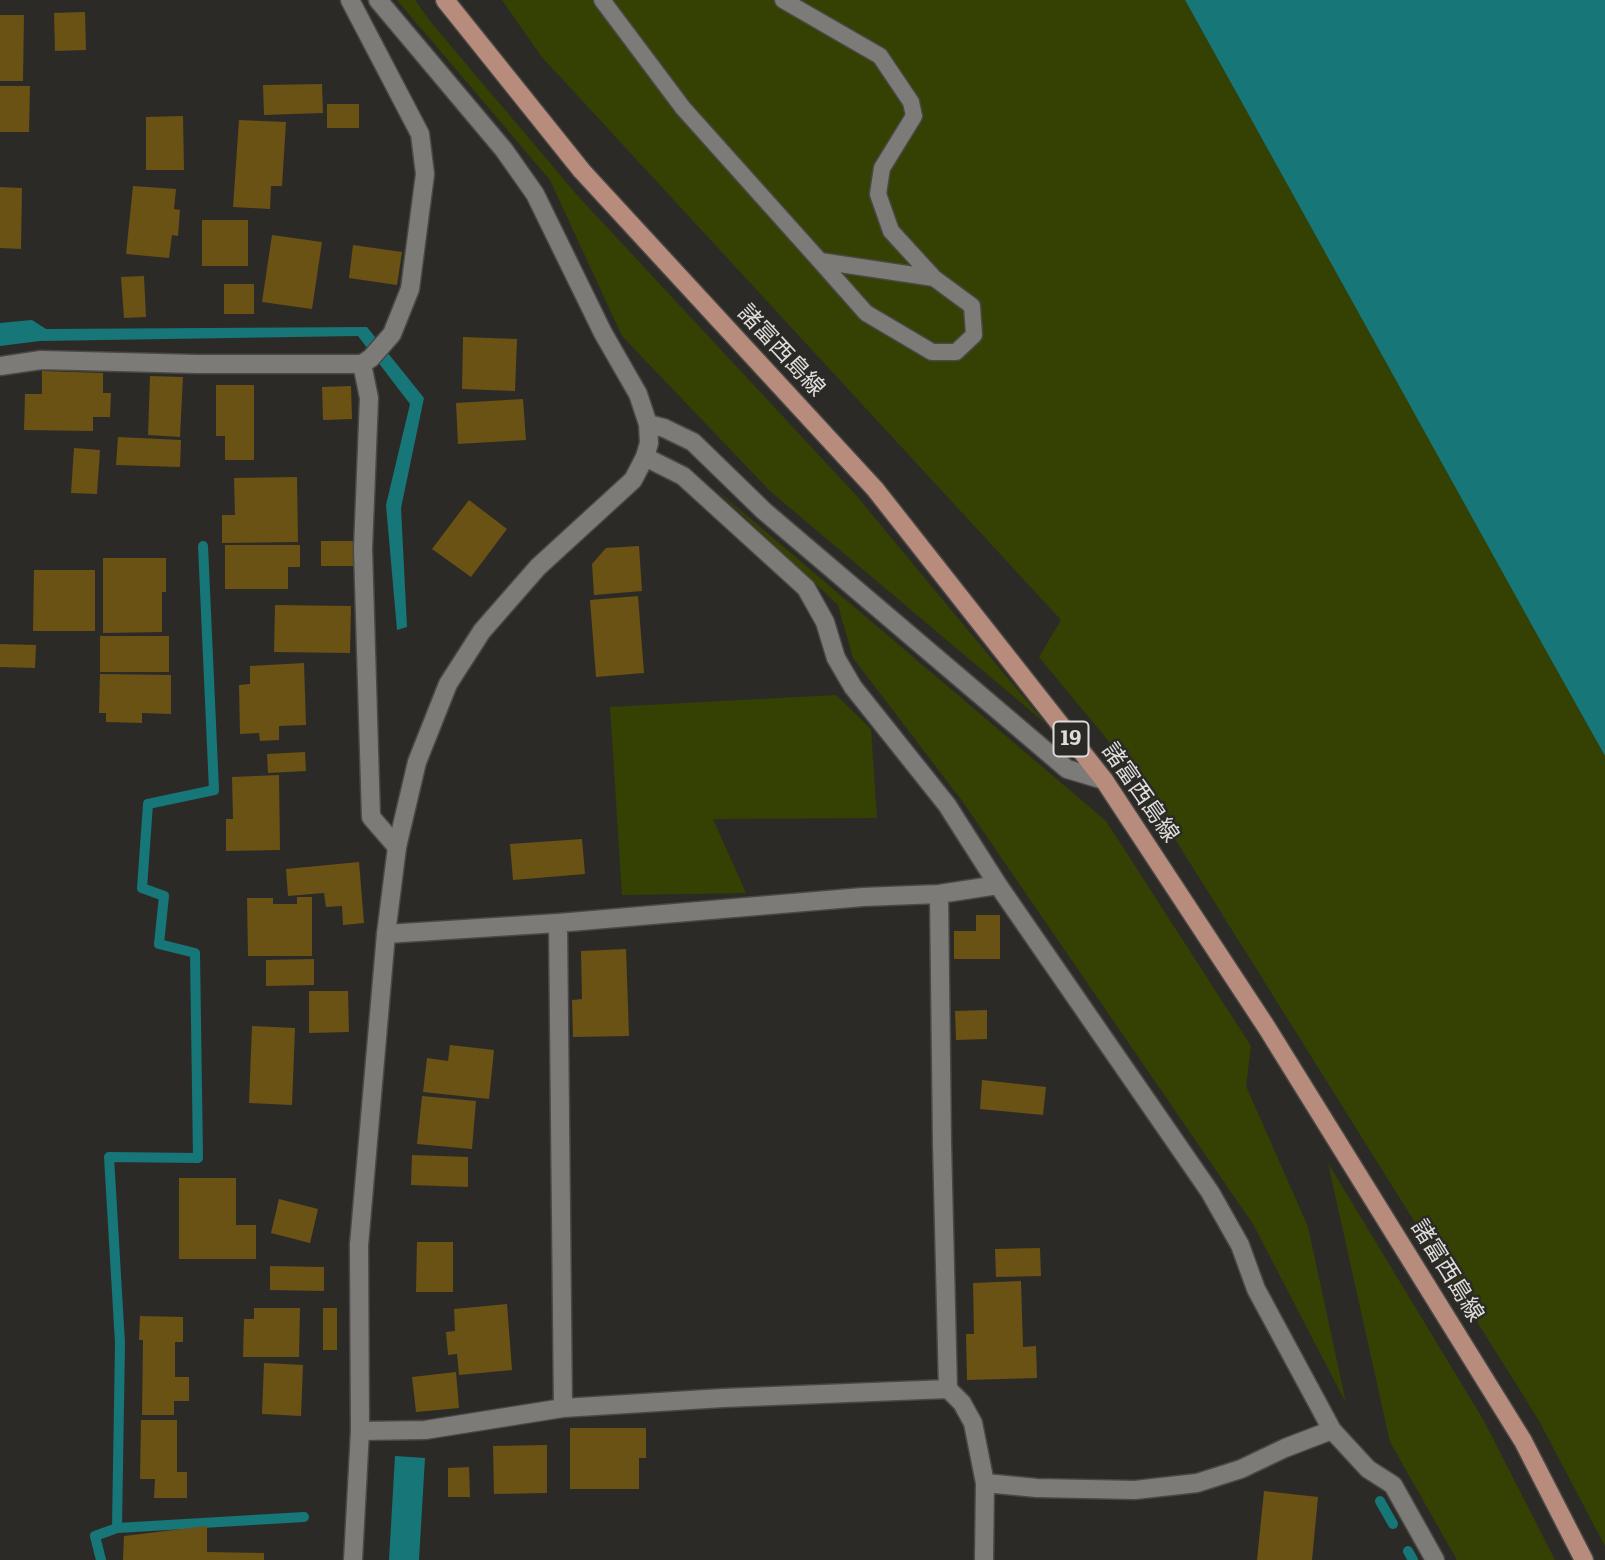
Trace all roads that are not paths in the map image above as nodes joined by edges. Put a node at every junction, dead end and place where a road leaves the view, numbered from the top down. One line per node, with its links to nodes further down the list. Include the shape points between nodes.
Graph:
1 (350, 0): 8 (street, via 420,134 425,174 410,289 392,334)
2 (378, 0): 10 (street, via 504,150 535,194 638,394)
3 (444, 0): 12 (main road, 諸富西島線 / 19, via 582,171 874,489)
4 (602, 0): 6 (lane, via 683,108)
5 (783, 0): 7 (lane, via 880,56 911,102 914,116 882,168 878,194 891,231)
6 (820, 261): 7 (lane); 7 (lane, via 866,313 932,352 956,352 974,335 972,306)
7 (934, 278)
8 (372, 355): 9 (street, via 197,364 41,360); 13 (street, via 363,550 371,817)
9 (0, 366)
10 (648, 424): 11 (street); 12 (street, via 693,442 764,511 1067,769)
11 (645, 457): 13 (street, via 633,480 538,567 482,631 448,684 417,762); 14 (street, via 683,476 806,588 853,687 947,805)
12 (1104, 780): 26 (main road, 諸富西島線 / 19, via 1267,1028 1516,1429)
13 (397, 847): 17 (street)
14 (998, 885): 15 (street); 20 (street, via 1210,1192)
15 (939, 894): 16 (street); 18 (street)
16 (558, 923): 17 (street); 19 (street)
17 (386, 933): 21 (street, via 359,1245)
18 (948, 1390): 19 (street); 22 (street, via 973,1423)
19 (563, 1408): 21 (street, via 425,1430)
20 (1332, 1430): 22 (street, via 1196,1483 1135,1490); 25 (street, via 1368,1469 1393,1485)
21 (360, 1431): 23 (street)
22 (985, 1483): 24 (street)
23 (353, 1560)
24 (985, 1560)
25 (1435, 1560)
26 (1584, 1560)

